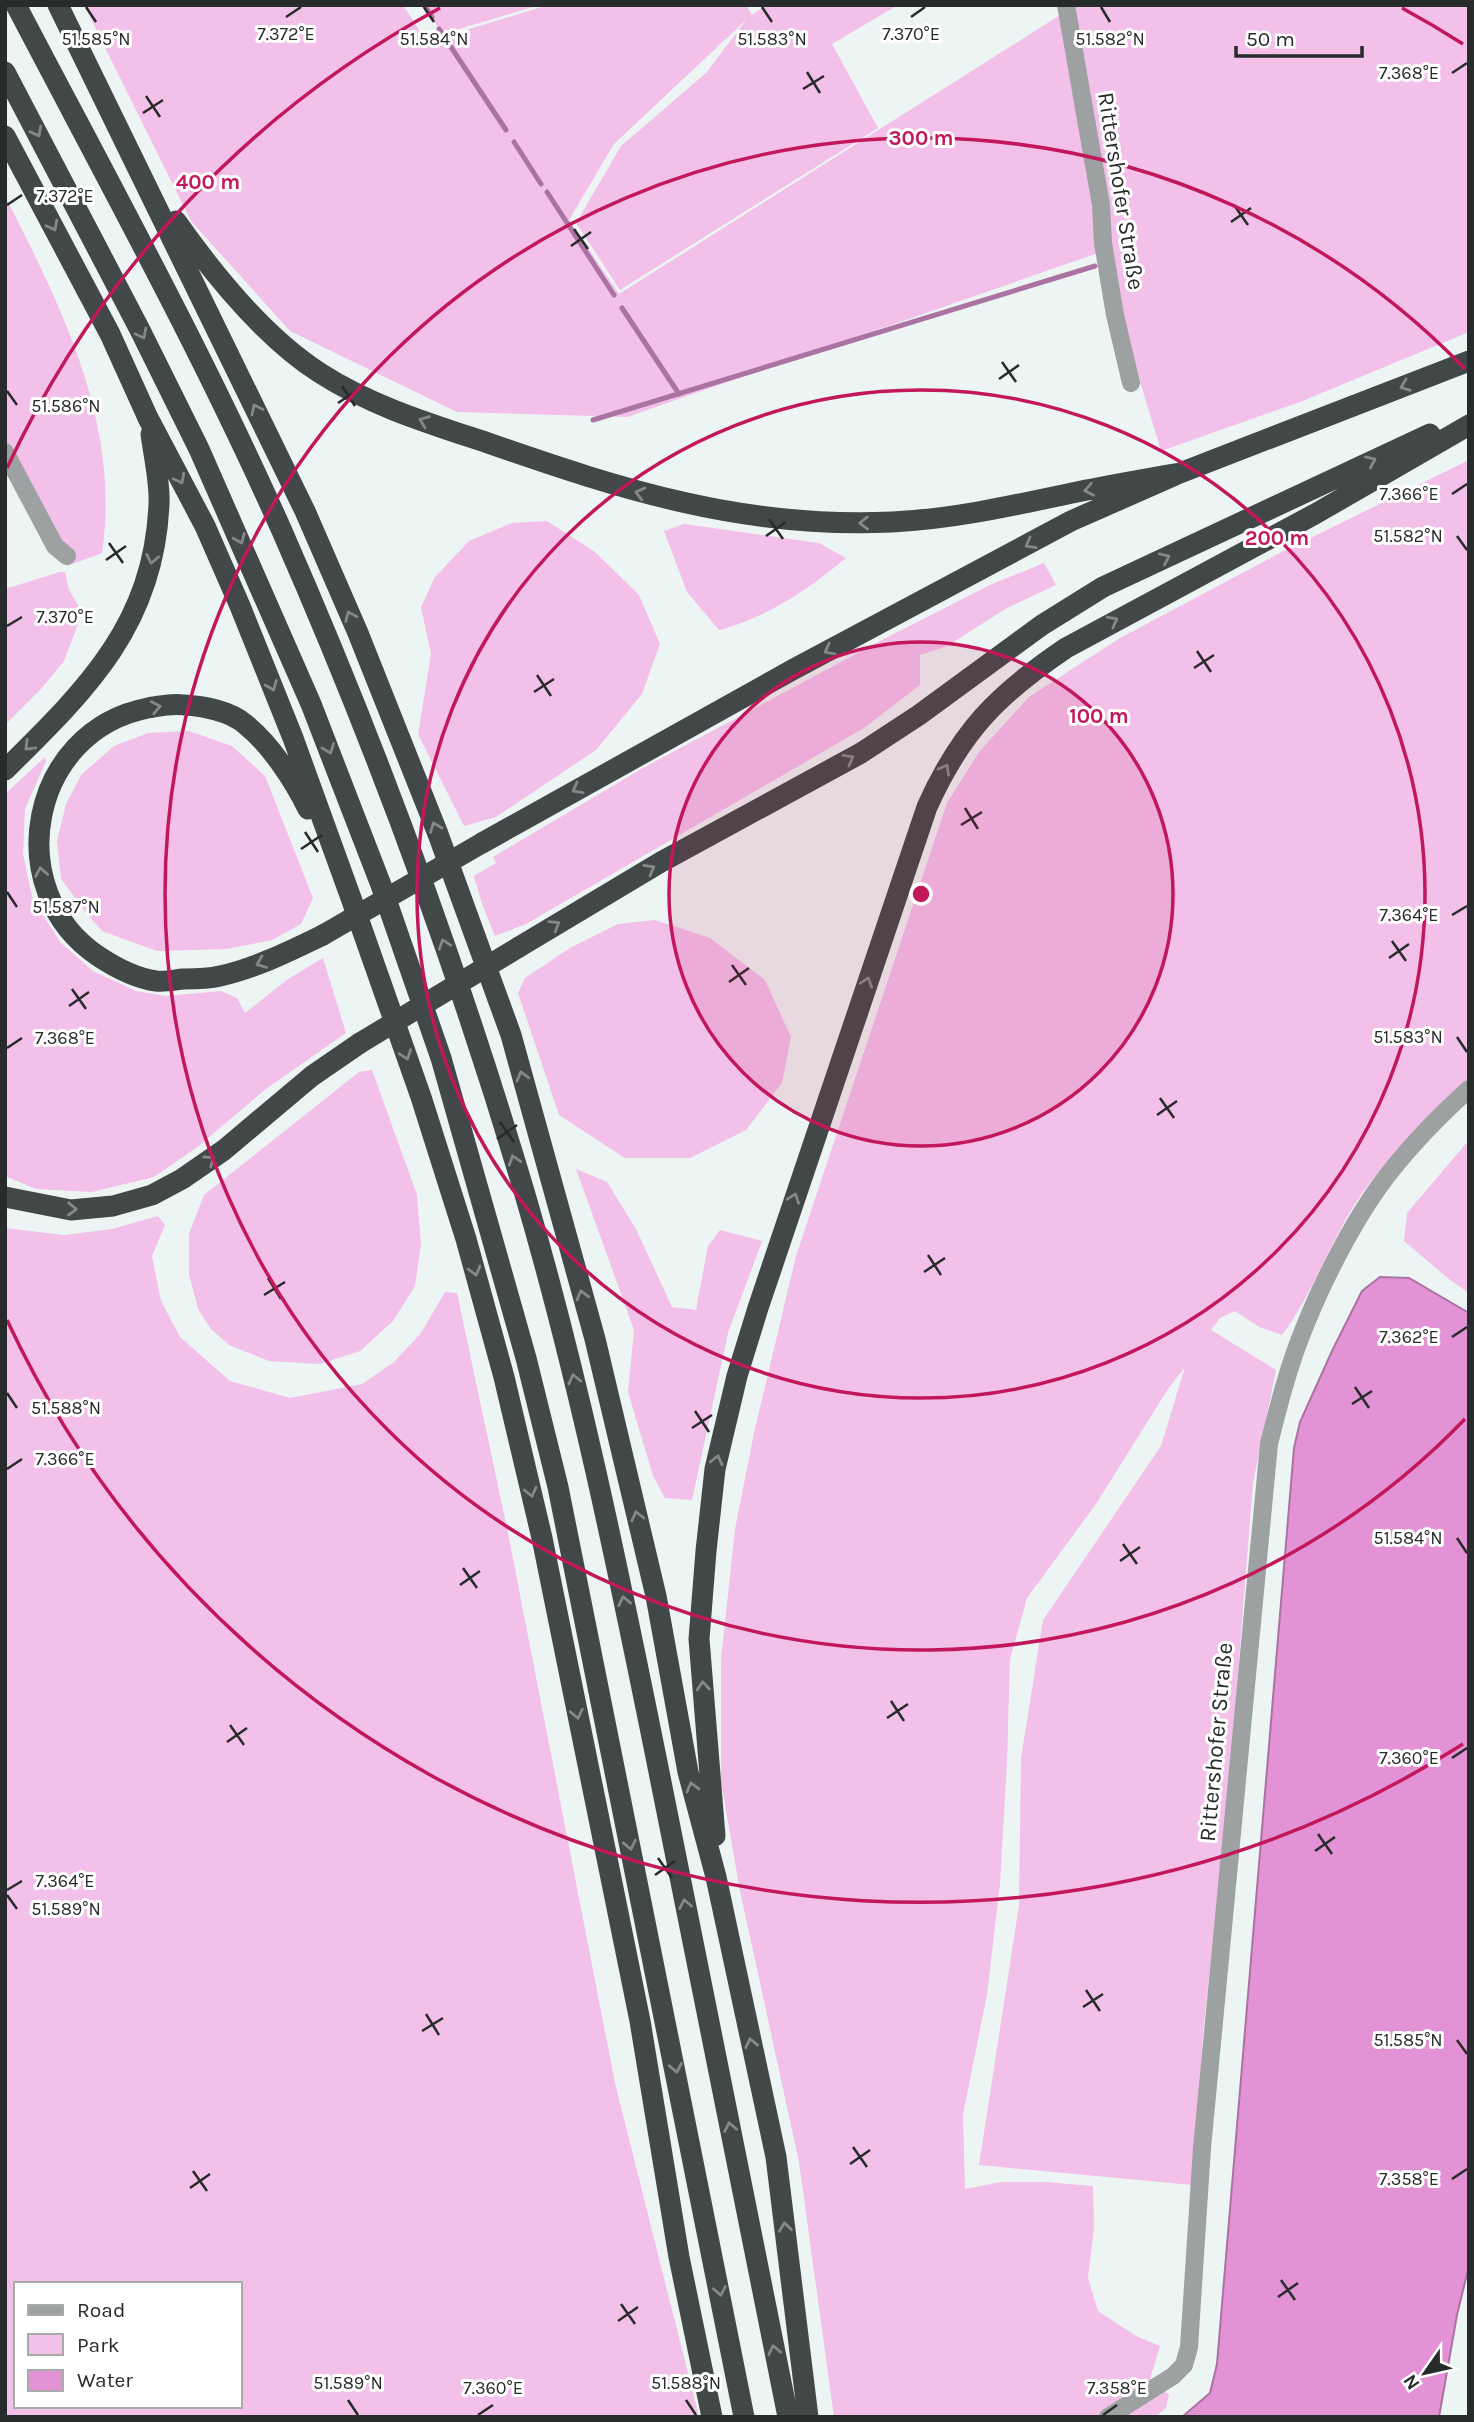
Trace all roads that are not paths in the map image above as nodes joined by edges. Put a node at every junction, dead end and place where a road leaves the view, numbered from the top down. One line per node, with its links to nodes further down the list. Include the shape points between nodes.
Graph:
1 (16, 5): 22 (highway, one-way to 1, via 597,1476 525,1194 478,1041 348,686 280,527 206,370)
2 (58, 5): 5 (highway)
3 (1066, 5): 8 (street, Rittershofer Straße, via 1115,315)
4 (5, 72): 21 (highway, one-way to 21, via 140,330 257,576 381,885 441,1058 558,1487)
5 (101, 90): 13 (highway, one-way to 5, via 950,518 827,523 756,517 638,493 426,422 356,394 318,372 253,316 219,279 167,207 127,127); 19 (highway, one-way to 5, via 688,1772 656,1597 595,1339 510,1035 438,834 337,584)
6 (5, 136): 10 (highway, one-way to 10, via 110,334)
7 (1469, 361): 13 (highway, one-way to 13)
8 (1131, 383)
9 (1469, 417): 18 (highway, one-way to 9, bridge, via 71,1210 113,1206 152,1195 224,1150 312,1076 360,1043 661,862 861,753 1103,587)
10 (148, 418): 15 (highway, one-way to 15, via 159,502 145,589 92,680); 16 (highway, one-way to 16, via 205,526 240,606)
11 (1469, 425): 19 (highway, one-way to 11, via 699,1639 715,1469 758,1308 940,776 977,722 1001,697 1066,648)
12 (5, 452): 14 (street, via 55,546)
13 (1180, 473): 16 (highway, one-way to 16, bridge, via 1071,521 794,669 323,935 263,963 217,977 158,981 137,977 113,966 69,933 48,899 40,872 37,823 44,797 78,744 128,712 172,703 219,712 244,723 285,768)
14 (66, 556)
15 (5, 770)
16 (351, 898): 20 (highway, one-way to 20, via 421,1097 504,1377 542,1538 640,2021 679,2257)
17 (1469, 1089): 24 (street, Rittershofer Straße, via 1378,1188 1326,1278 1287,1374 1269,1444 1203,2134 1189,2347 1184,2365 1173,2376)
18 (5, 1197)
19 (716, 1877): 23 (highway, one-way to 19, via 776,2157)
20 (712, 2417)
21 (744, 2417)
22 (788, 2417)
23 (808, 2417)
24 (1108, 2417)

